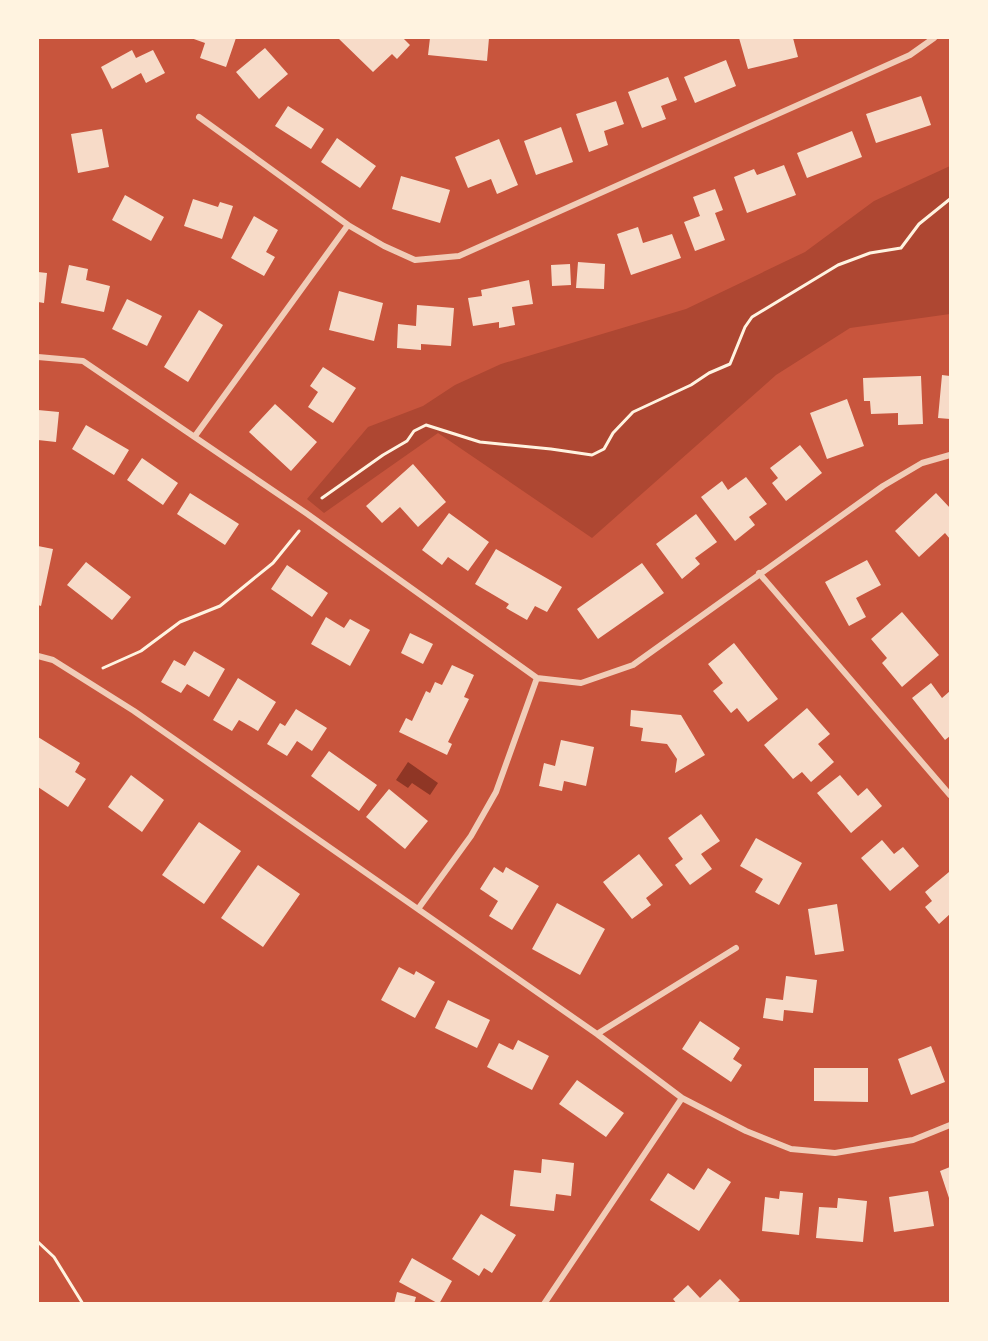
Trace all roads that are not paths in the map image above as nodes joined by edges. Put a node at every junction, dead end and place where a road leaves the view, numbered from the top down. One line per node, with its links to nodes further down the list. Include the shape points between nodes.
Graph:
1 (934, 38): 3 (street, via 910,55 459,256 415,260)
2 (199, 117): 3 (street)
3 (348, 225): 5 (street)
4 (38, 357): 5 (street, via 83,361)
5 (195, 436): 9 (street)
6 (951, 455): 7 (street, via 922,463 883,486)
7 (759, 573): 9 (street, via 633,665 581,682); 10 (street)
8 (38, 656): 11 (street, via 53,660 134,711)
9 (537, 678): 11 (street, via 496,792 471,836)
10 (951, 795)
11 (418, 909): 13 (street)
12 (736, 948): 13 (street)
13 (597, 1034): 14 (street)
14 (682, 1098): 15 (street, via 791,1149 835,1153 913,1140); 16 (street)
15 (951, 1125)
16 (544, 1304)

